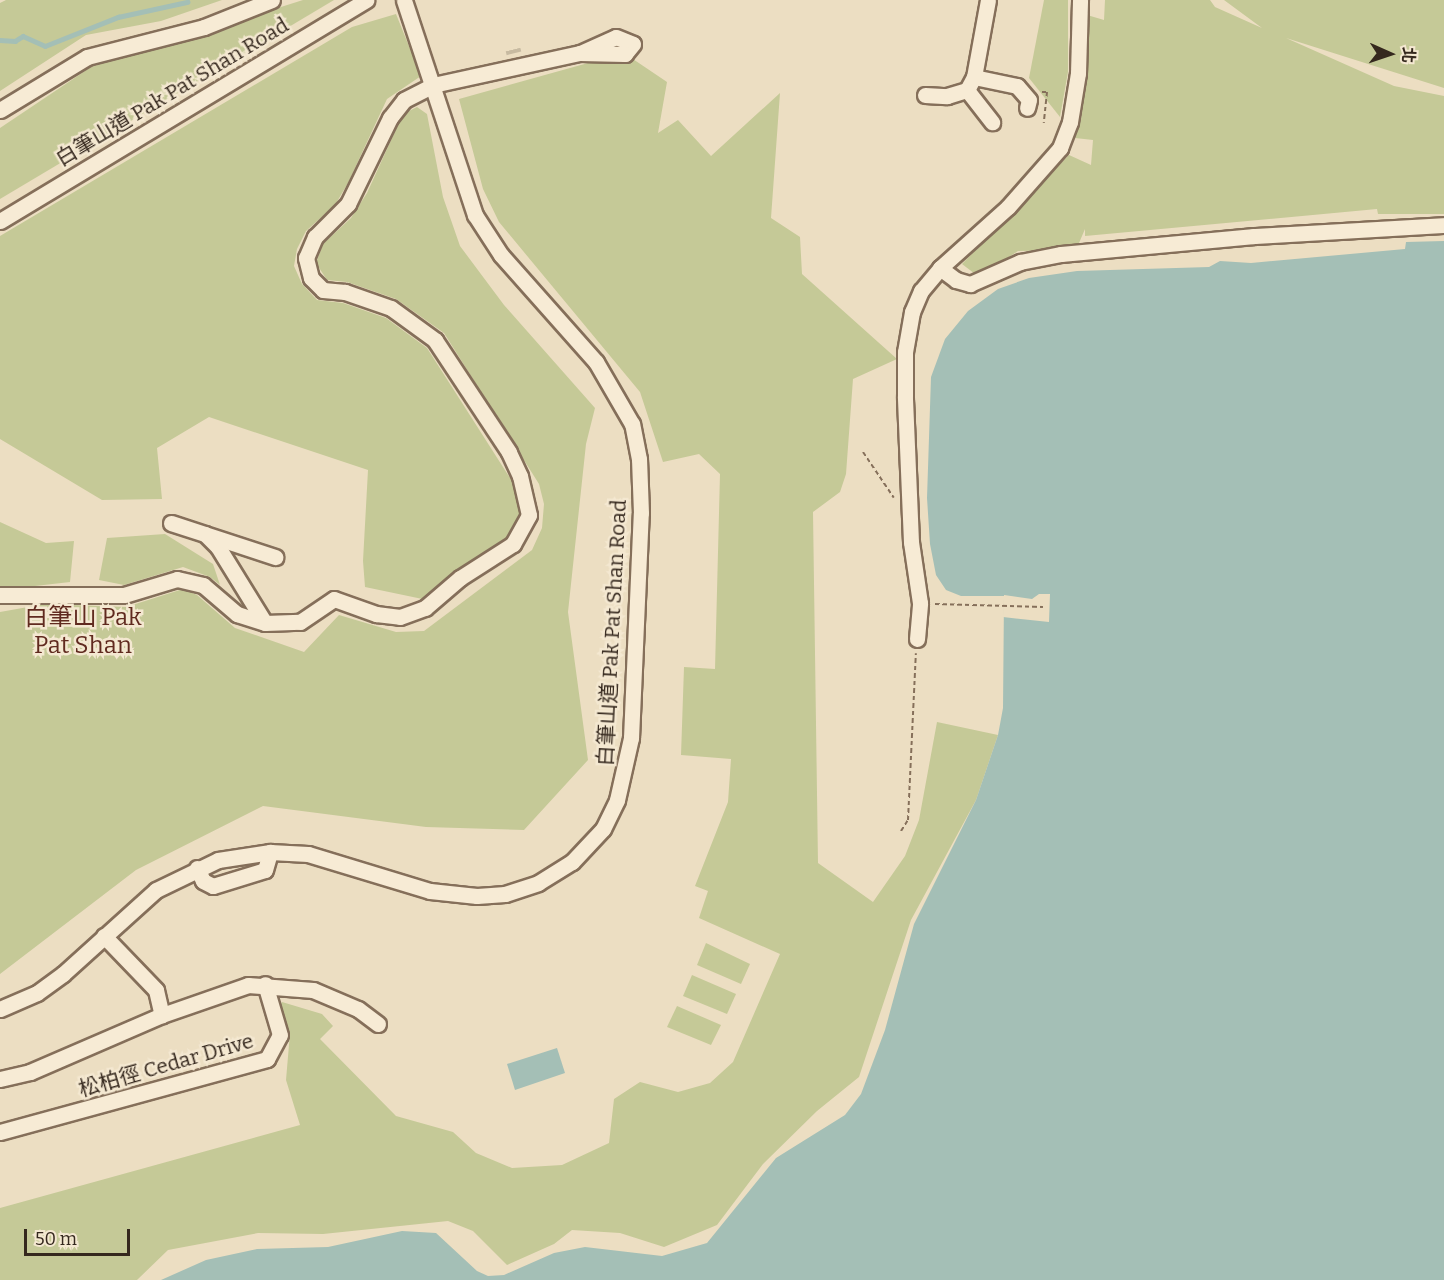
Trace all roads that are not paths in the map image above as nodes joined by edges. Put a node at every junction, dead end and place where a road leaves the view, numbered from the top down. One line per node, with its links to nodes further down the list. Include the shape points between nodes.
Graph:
1 (272, 0): 11 (street, via 204,27 87,57)
2 (367, 0): 13 (street, 白筆山道 Pak Pat Shan Road)
3 (404, 0): 8 (street, 白筆山道 Pak Pat Shan Road)
4 (988, 0): 7 (street)
5 (1080, 0): 15 (street, via 1078,73 1070,122 1060,148 1008,207)
6 (580, 53): 8 (street, via 515,60)
7 (971, 83): 9 (street, via 947,96); 10 (street, via 1017,86 1029,99); 12 (street)
8 (433, 85): 20 (street, via 397,107 358,188 310,244 305,264 323,290 345,292 391,308 435,340 512,457 528,499 528,520 509,548 413,614 382,616 334,598 300,622); 22 (street, 白筆山道 Pak Pat Shan Road, via 469,201 501,255 596,362 632,424 639,459 641,513 632,724 623,785 603,829 572,862 538,883 505,894 448,894 321,856)
9 (925, 95)
10 (1027, 108)
11 (0, 110)
12 (992, 122)
13 (0, 220)
14 (1444, 225): 15 (street, via 1254,236 1061,254 1020,262 970,284 956,280)
15 (940, 268): 21 (street, via 921,291 912,312 905,352 911,514 920,603)
16 (171, 523): 17 (street)
17 (205, 534): 18 (street); 20 (street, via 228,560)
18 (275, 557)
19 (0, 596): 20 (street, via 124,595 177,579 203,585 240,616)
20 (265, 623)
21 (917, 639)
22 (270, 852): 23 (street, 白筆山道 Pak Pat Shan Road, via 234,856); 23 (street, via 266,870 213,886 203,881)
23 (197, 868): 24 (street, 白筆山道 Pak Pat Shan Road, via 156,890)
24 (104, 936): 26 (street, 白筆山道 Pak Pat Shan Road, via 50,984); 27 (street, via 156,990)
25 (265, 984): 27 (street, via 233,990); 28 (street, via 313,990 358,1009); 30 (street, 松柏徑 Cedar Drive, via 280,1035 267,1059)
26 (0, 1009)
27 (162, 1015): 29 (street, via 30,1072)
28 (378, 1024)
29 (0, 1079)
30 (0, 1132)

